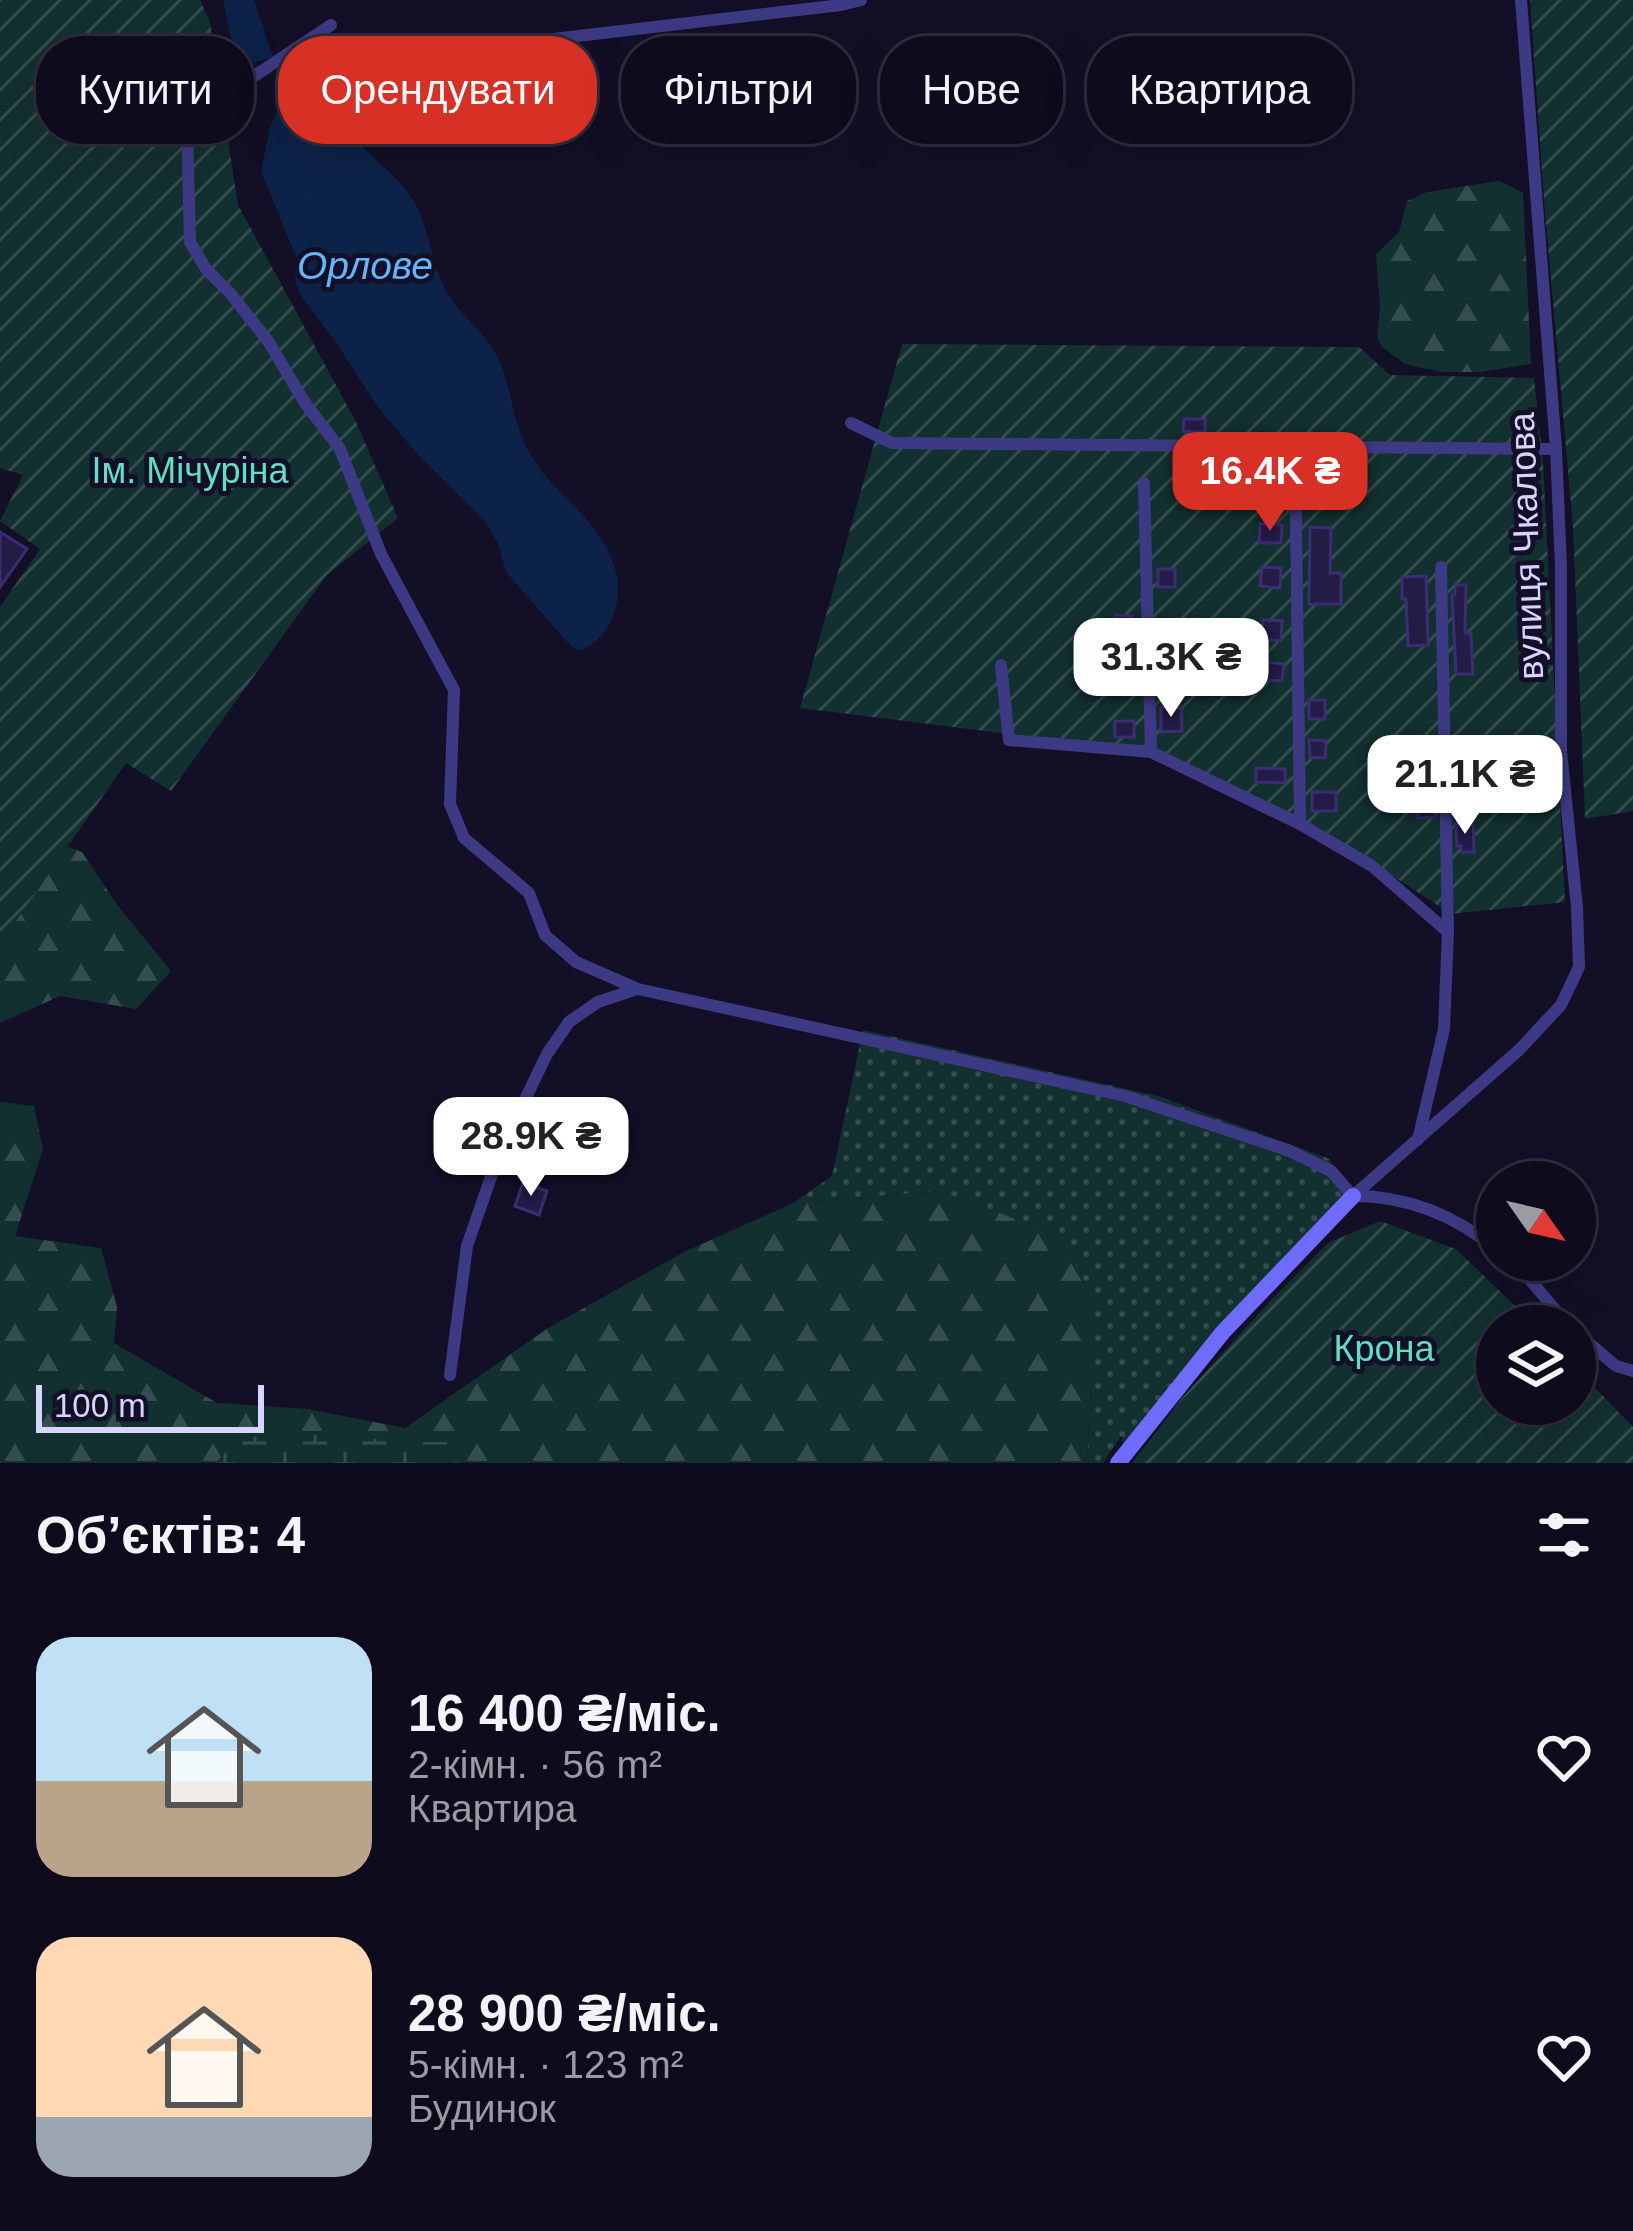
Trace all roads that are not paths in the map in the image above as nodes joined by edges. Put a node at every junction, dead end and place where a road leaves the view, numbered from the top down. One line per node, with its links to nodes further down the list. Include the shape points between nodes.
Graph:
1 (861, 0): 4 (street)
2 (1521, 0): 7 (street, вулиця Чкалова)
3 (332, 25): 14 (street, via 247,81 181,93 190,242 340,449 381,554 454,690 450,804 464,838 529,893 545,935 576,962)
4 (578, 36)
5 (851, 423): 6 (street, via 892,443)
6 (1295, 446): 7 (street); 12 (street)
7 (1556, 449): 15 (street, вулиця Чкалова, via 1561,751 1579,967 1561,1005)
8 (1144, 483): 11 (street)
9 (1441, 567): 13 (street)
10 (1001, 665): 11 (street, via 1009,740)
11 (1151, 752): 12 (street)
12 (1300, 824): 13 (street, via 1372,866)
13 (1448, 932): 15 (street, via 1444,1029)
14 (638, 988): 16 (street, via 1124,1096 1290,1151 1331,1172); 22 (street, via 569,1022 547,1054 500,1151 467,1246)
15 (1418, 1140): 16 (street, вулиця Чкалова)
16 (1353, 1196): 17 (street, via 1421,1206); 23 (street, via 1223,1332)
17 (1476, 1233)
18 (1531, 1281): 19 (street)
19 (1552, 1305)
20 (1596, 1349): 21 (street)
21 (1633, 1371)
22 (450, 1375)
23 (1118, 1463)

